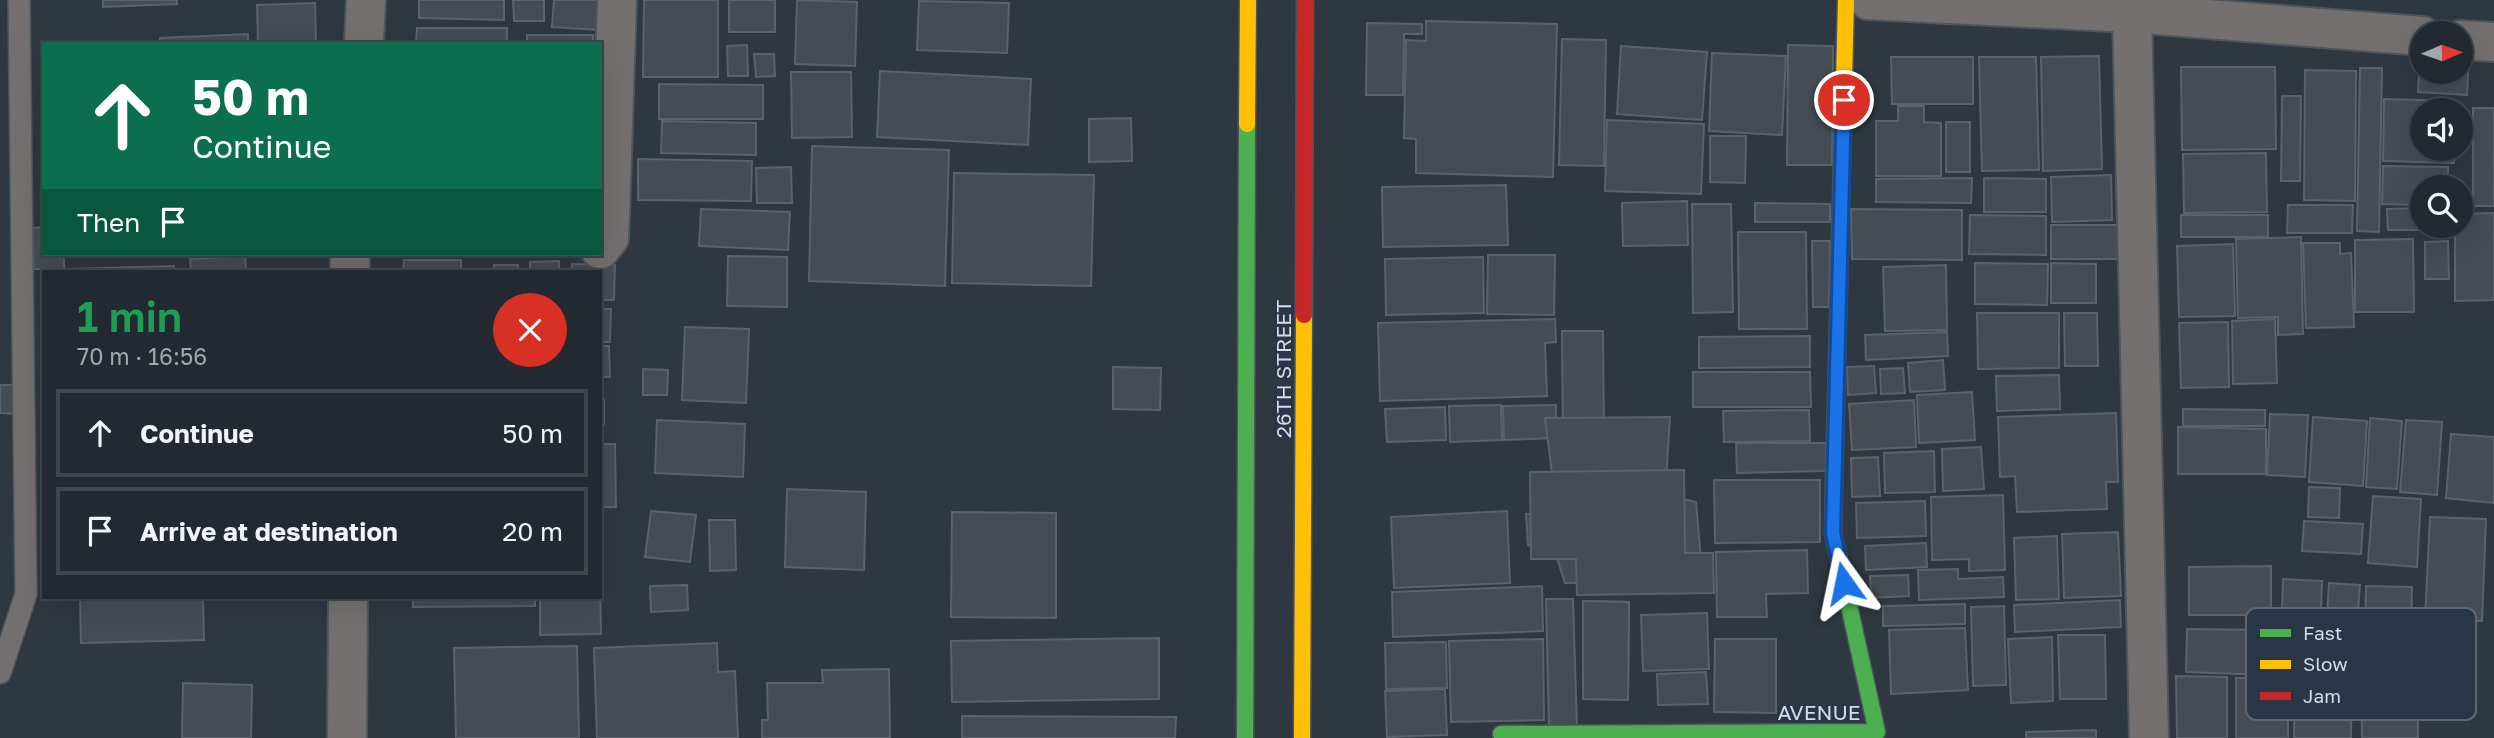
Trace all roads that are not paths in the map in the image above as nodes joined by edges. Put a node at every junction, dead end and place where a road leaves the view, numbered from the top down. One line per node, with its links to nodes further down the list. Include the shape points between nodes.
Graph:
1 (19, 0): 15 (lane)
2 (366, 0): 13 (street)
3 (617, 0): 16 (street, via 610,227)
4 (1248, 0): 21 (main road, 26TH STREET)
5 (1305, 0): 22 (main road, 26TH STREET)
6 (1846, 0): 19 (main road, AVENUE, via 1833,533 1877,732)
7 (1868, 0): 8 (street)
8 (1948, 3): 10 (street)
9 (2187, 8): 10 (street); 11 (street)
10 (2132, 13): 23 (street)
11 (2410, 35)
12 (2473, 41): 14 (street)
13 (363, 42)
14 (2494, 43)
15 (10, 186): 18 (lane, via 25,385 26,594)
16 (602, 247)
17 (348, 599): 20 (street)
18 (0, 673)
19 (1501, 734)
20 (346, 738)
21 (1245, 738)
22 (1302, 738)
23 (2149, 738)

